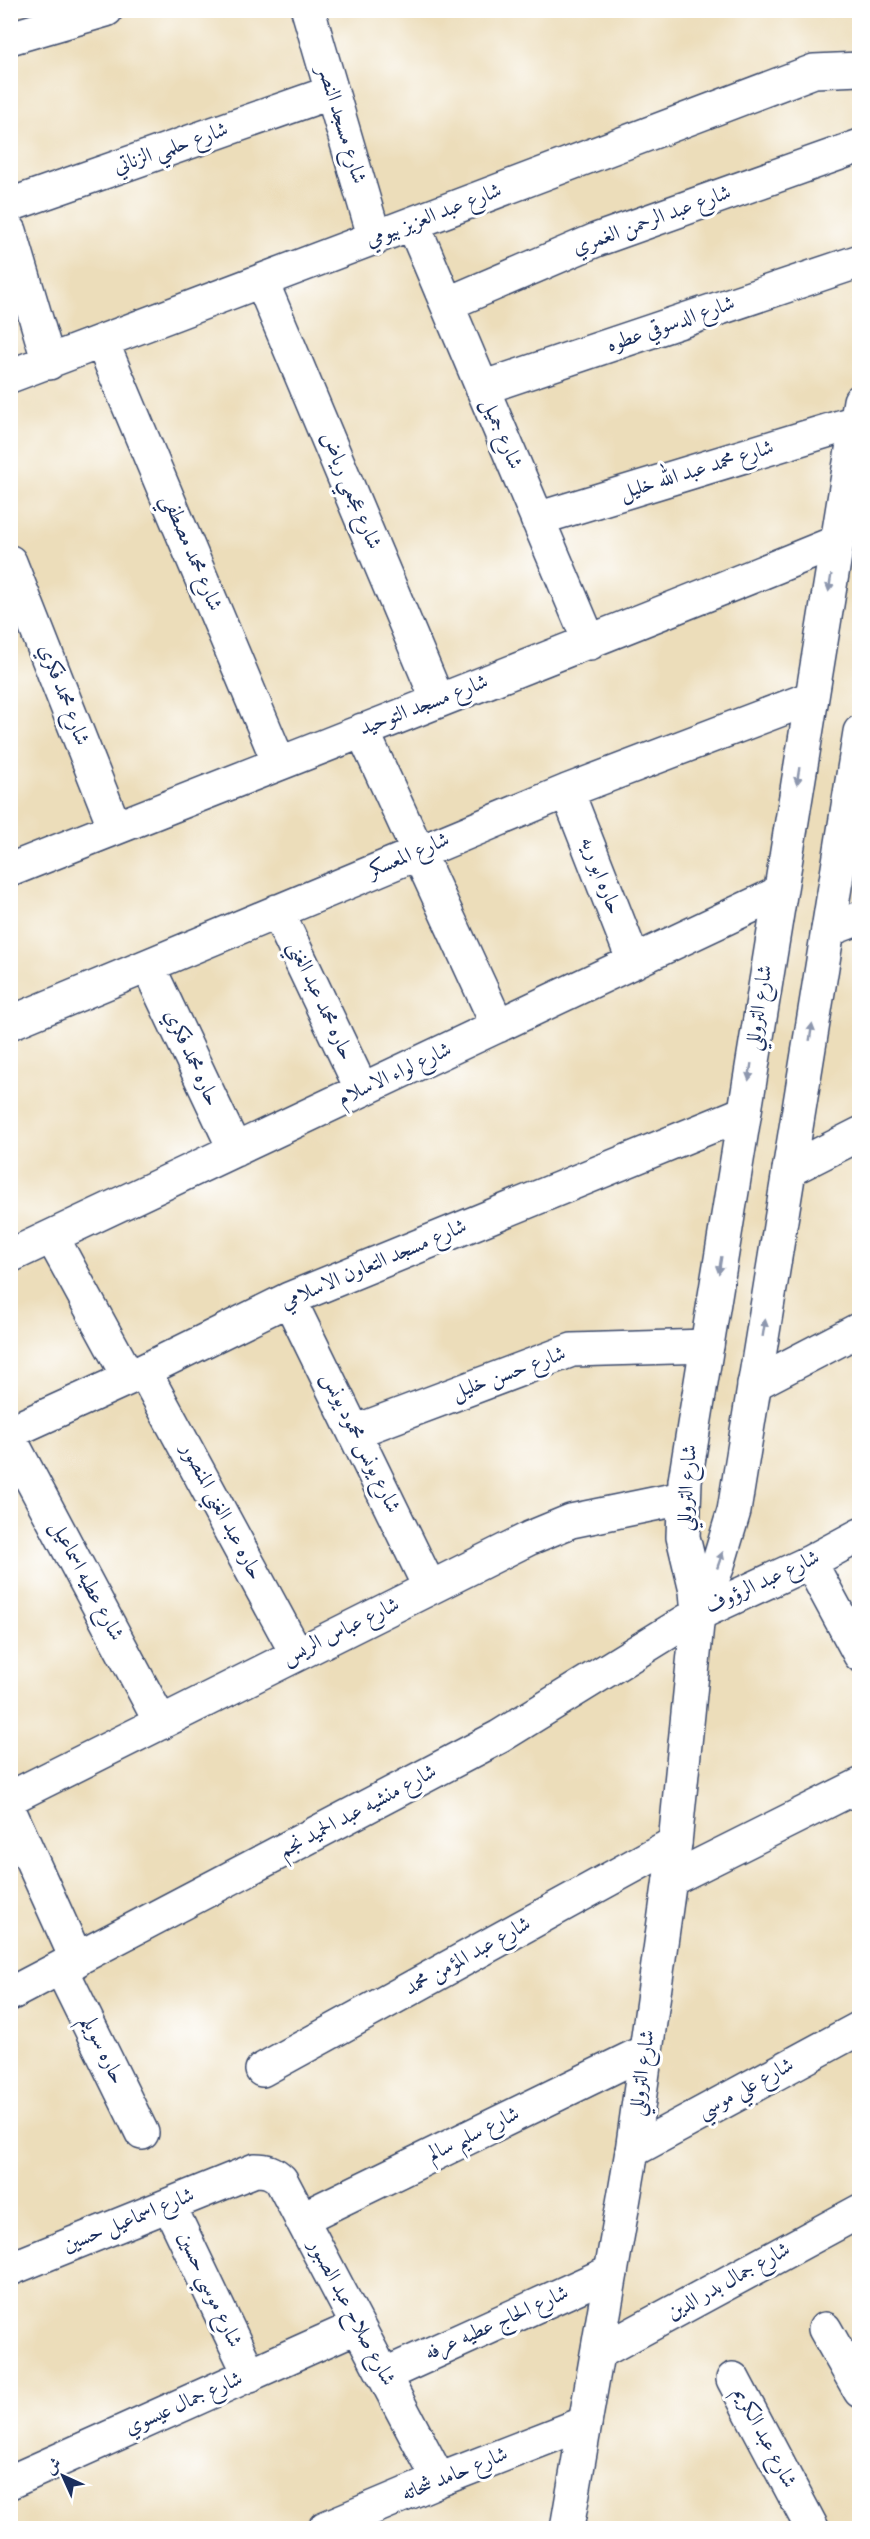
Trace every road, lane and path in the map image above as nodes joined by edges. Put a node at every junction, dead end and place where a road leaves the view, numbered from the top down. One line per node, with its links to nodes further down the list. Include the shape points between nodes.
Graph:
1 (106, 10): 3 (street)
2 (308, 10): 5 (street, شارع مسجد النصر)
3 (10, 38)
4 (860, 69): 8 (street, شارع عبد العزيز بيومي, via 814,71)
5 (332, 92): 7 (street, شارع حلمي الزناتي); 10 (street, شارع مسجد النصر)
6 (860, 146): 13 (street, شارع عبد الرحمن الغمري, via 596,240)
7 (10, 205)
8 (413, 224): 10 (street, شارع عبد العزيز بيومي); 13 (street, شارع جميل)
9 (10, 231): 15 (street)
10 (375, 239): 12 (street, شارع عبد العزيز بيومي)
11 (860, 261): 17 (street, شارع الدسوقي عطوه)
12 (262, 282): 14 (street, شارع عبد العزيز بيومي); 24 (street, شارع عجمي رياض)
13 (447, 304): 17 (street, شارع جميل)
14 (102, 342): 15 (street, شارع عبد العزيز بيومي); 27 (street, شارع محمد مصطفي)
15 (48, 363): 16 (street, شارع عبد العزيز بيومي)
16 (10, 376)
17 (482, 388): 19 (street, شارع جميل)
18 (858, 412): 19 (street, شارع محمد عبد الله خليل); 20 (street, شارع التروللي)
19 (537, 519): 22 (street, شارع جميل)
20 (837, 542): 22 (street, شارع مسجد التوحيد); 23 (street, شارع التروللي, one-way to 23)
21 (10, 562): 29 (street, شارع محمد فكري)
22 (590, 643): 24 (street, شارع مسجد التوحيد)
23 (811, 698): 28 (street, شارع المعسكر); 32 (street, شارع التروللي, one-way to 32)
24 (438, 701): 25 (street, شارع مسجد التوحيد)
25 (362, 730): 27 (street, شارع مسجد التوحيد); 30 (street)
26 (860, 732): 35 (street, شارع التروللي)
27 (279, 763): 29 (street, شارع مسجد التوحيد)
28 (567, 791): 30 (street, شارع المعسكر); 36 (street, حاره ابو ريه)
29 (115, 828): 31 (street, شارع مسجد التوحيد)
30 (418, 853): 33 (street, شارع المعسكر); 39 (street)
31 (10, 870)
32 (779, 893): 36 (street, شارع لواء الاسلام); 41 (street, شارع التروللي, one-way to 41)
33 (277, 911): 37 (street, شارع المعسكر); 40 (street, حاره محمد عبد الغني)
34 (860, 918): 35 (street)
35 (828, 930): 44 (street, شارع التروللي, one-way to 35)
36 (634, 962): 39 (street, شارع لواء الاسلام)
37 (147, 966): 38 (street, شارع المعسكر); 43 (street, حاره محمد فكري)
38 (10, 1023)
39 (498, 1026): 40 (street, شارع لواء الاسلام)
40 (362, 1090): 43 (street, شارع لواء الاسلام)
41 (744, 1113): 47 (street, شارع مسجد التعاون الاسلامي); 49 (street, شارع التروللي, one-way to 49)
42 (860, 1134): 44 (street)
43 (234, 1150): 45 (street, شارع لواء الاسلام)
44 (789, 1170): 51 (street, شارع التروللي, one-way to 44)
45 (52, 1237): 46 (street, شارع لواء الاسلام); 50 (street, حاره عبد الغني المنصور)
46 (10, 1256)
47 (289, 1299): 50 (street, شارع مسجد التعاون الاسلامي); 53 (street, شارع يونس محمود يونس)
48 (860, 1329): 51 (street)
49 (706, 1346): 53 (street, شارع حسن خليل, via 572,1350); 55 (street, شارع التروللي)
50 (136, 1374): 52 (street, شارع مسجد التعاون الاسلامي); 60 (street, حاره عبد الغني المنصور)
51 (754, 1384): 59 (street, شارع التروللي, one-way to 51, via 721,1559 734,1511)
52 (10, 1432)
53 (354, 1432): 58 (street, شارع يونس محمود يونس)
54 (10, 1439): 62 (street, شارع عطيه اسماعيل)
55 (683, 1498): 58 (street, شارع عباس الريس, via 571,1521); 59 (street, شارع التروللي, via 683,1537)
56 (860, 1535): 57 (street, شارع عبد الرؤوف)
57 (810, 1562): 59 (street, شارع عبد الرؤوف); 61 (street)
58 (430, 1588): 60 (street, شارع عباس الريس)
59 (698, 1614): 66 (street, شارع التروللي); 68 (street, شارع منشيه عبد الحميد نجم, via 499,1737)
60 (297, 1654): 62 (street, شارع عباس الريس)
61 (860, 1655)
62 (161, 1723): 64 (street, شارع عباس الريس)
63 (858, 1789): 67 (street)
64 (10, 1798)
65 (10, 1812): 68 (street, حاره سويلم)
66 (675, 1843): 67 (street, شارع التروللي); 72 (street, شارع عبد المؤمن محمد)
67 (670, 1880): 71 (street, شارع التروللي)
68 (69, 1964): 69 (street, شارع منشيه عبد الحميد نجم); 73 (street, حاره سويلم)
69 (10, 1994)
70 (860, 2028): 74 (street, شارع علي موسي)
71 (646, 2051): 74 (street, شارع التروللي); 78 (street, شارع سليم سالم)
72 (262, 2070)
73 (142, 2133)
74 (632, 2151): 80 (street, شارع التروللي)
75 (247, 2174): 76 (street, شارع اسماعيل حسين); 78 (street, شارع صلاح عبد الصبور, via 255,2170 274,2173)
76 (169, 2205): 79 (street, شارع اسماعيل حسين); 84 (street, شارع موسي حسين)
77 (860, 2211): 83 (street, شارع جمال بدر الدين)
78 (302, 2219): 81 (street, شارع صلاح عبد الصبور)
79 (10, 2269)
80 (611, 2272): 83 (street, شارع التروللي); 85 (street, شارع الحاج عطيه عرفه)
81 (358, 2326): 84 (street, شارع جمال عيسوي); 85 (street, شارع صلاح عبد الصبور)
82 (825, 2329): 87 (street)
83 (598, 2353): 88 (street, شارع التروللي)
84 (250, 2374): 89 (street, شارع جمال عيسوي)
85 (384, 2375): 90 (street, شارع صلاح عبد الصبور)
86 (733, 2379): 93 (street, شارع عبد الكريم)
87 (860, 2391)
88 (585, 2423): 90 (street, شارع حامد شحاته); 92 (street, شارع التروللي)
89 (12, 2478)
90 (439, 2480): 91 (street, شارع حامد شحاته)
91 (325, 2529)
92 (567, 2529)
93 (812, 2529)

